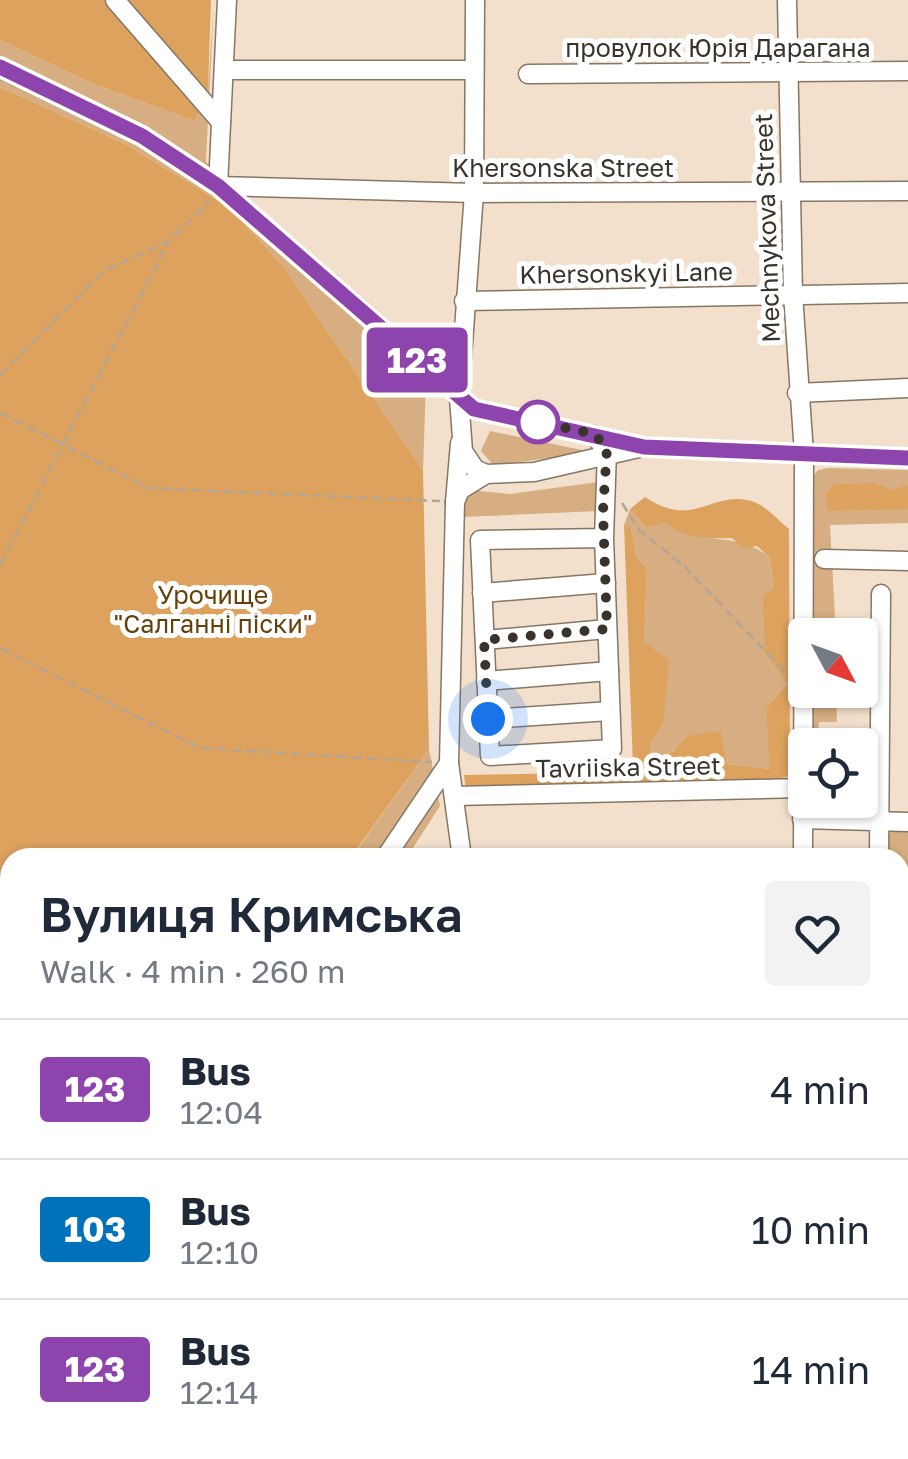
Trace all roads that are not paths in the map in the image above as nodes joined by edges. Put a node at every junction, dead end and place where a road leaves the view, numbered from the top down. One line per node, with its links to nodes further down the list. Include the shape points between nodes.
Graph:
1 (115, 0): 11 (street)
2 (228, 0): 6 (street)
3 (475, 0): 7 (street)
4 (787, 0): 9 (street, Mechnykova Street)
5 (0, 68): 12 (street, via 142,136)
6 (224, 70): 7 (street); 11 (street)
7 (474, 70): 14 (street)
8 (908, 71): 9 (street, провулок Юрія Дарагана)
9 (788, 72): 10 (street, провулок Юрія Дарагана); 15 (street, Mechnykova Street)
10 (528, 74)
11 (221, 122): 12 (street)
12 (218, 186): 14 (street, Khersonska Street); 21 (street)
13 (908, 191): 15 (street, Khersonska Street)
14 (474, 193): 15 (street, Khersonska Street); 18 (street)
15 (791, 194): 17 (street, Mechnykova Street)
16 (908, 293): 17 (street, Khersonskyi Lane)
17 (793, 294): 18 (street, Khersonskyi Lane); 20 (street, Mechnykova Street)
18 (464, 301): 21 (street)
19 (908, 388): 20 (street)
20 (797, 393): 26 (street, Mechnykova Street)
21 (459, 398): 22 (street); 24 (street)
22 (490, 411): 23 (street); 24 (street)
23 (594, 434): 25 (street); 27 (street)
24 (461, 438): 29 (street, via 470,463); 30 (street)
25 (644, 447): 26 (street); 27 (street)
26 (804, 454): 28 (street); 37 (street, Mechnykova Street)
27 (606, 458): 29 (street); 31 (street)
28 (908, 458)
29 (486, 474): 30 (street, via 460,490)
30 (455, 502): 44 (street)
31 (604, 538): 34 (street); 35 (street, via 480,540)
32 (824, 559): 33 (street)
33 (908, 561)
34 (606, 583): 35 (street); 38 (street)
35 (482, 592): 39 (street)
36 (881, 594): 49 (street)
37 (803, 618)
38 (607, 629): 39 (street); 40 (street)
39 (484, 640): 41 (street)
40 (609, 672): 41 (street); 42 (street)
41 (486, 681): 43 (street)
42 (610, 710): 43 (street); 43 (street, via 612,749 490,756)
43 (488, 719)
44 (449, 763): 46 (street); 50 (street)
45 (788, 788): 46 (street, Tavriiska Street)
46 (455, 796): 51 (street)
47 (802, 820): 49 (street); 52 (street, Mechnykova Street)
48 (908, 822): 49 (street)
49 (878, 823): 53 (street)
50 (392, 848)
51 (461, 848)
52 (803, 848)
53 (878, 848)

